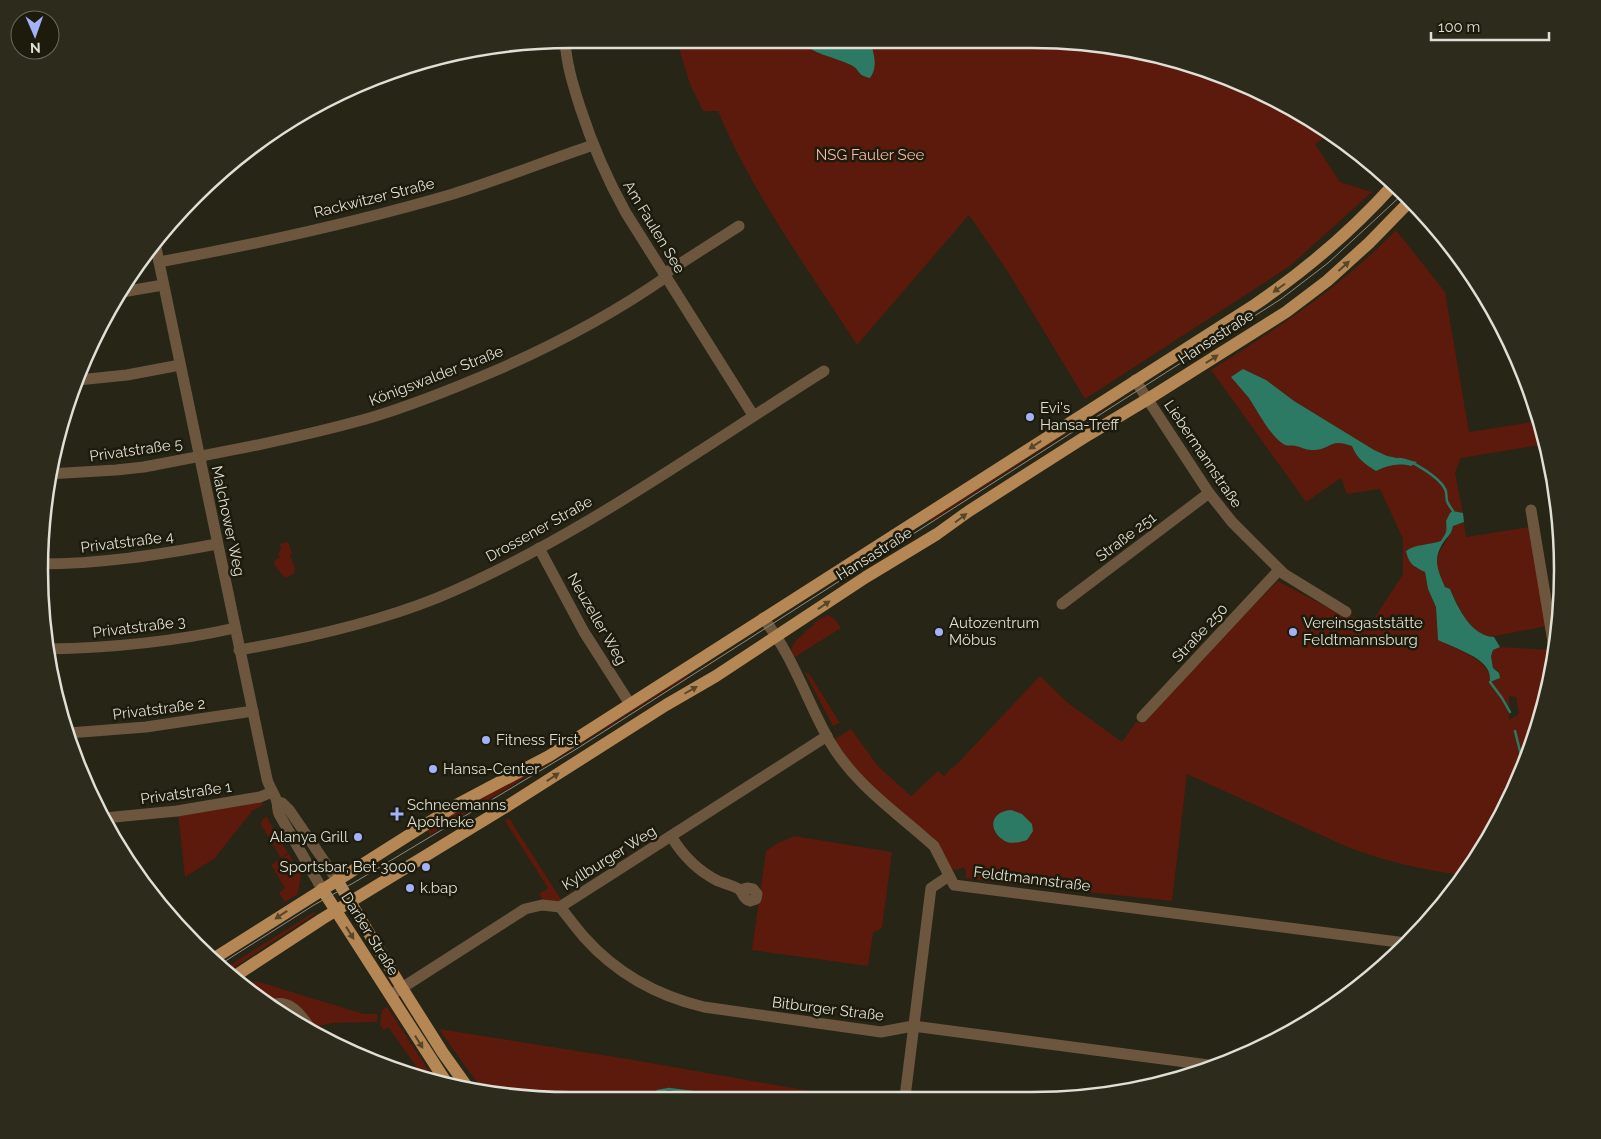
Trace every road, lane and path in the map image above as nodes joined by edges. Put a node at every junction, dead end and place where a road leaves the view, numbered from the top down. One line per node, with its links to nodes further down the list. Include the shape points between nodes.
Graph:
1 (566, 48): 2 (street, Am Faulen See)
2 (592, 145): 7 (street, Rackwitzer Straße, via 462,191 362,219); 8 (street, Am Faulen See, via 622,206)
3 (1389, 189): 14 (main road, Hansastraße, one-way to 14, via 1354,226 1299,273)
4 (1406, 205): 15 (main road, Hansastraße, one-way to 4, via 1286,312 1370,243)
5 (739, 226): 8 (street, Königswalder Straße)
6 (156, 251): 7 (street, Malchower Weg)
7 (158, 262): 9 (street, Malchower Weg)
8 (665, 276): 16 (street, Am Faulen See); 17 (street, Königswalder Straße, via 628,303 546,348 463,385 412,404 319,431)
9 (163, 284): 10 (street); 11 (street, Malchower Weg)
10 (128, 291)
11 (180, 365): 13 (street); 17 (street, Malchower Weg)
12 (824, 371): 16 (street, Drossener Straße)
13 (84, 379)
14 (1135, 380): 15 (street, Liebermannstraße); 27 (main road, Hansastraße, one-way to 27)
15 (1148, 400): 19 (street, Liebermannstraße); 30 (main road, Hansastraße, one-way to 15, via 1088,435)
16 (753, 415): 22 (street, Drossener Straße)
17 (199, 456): 18 (street, Privatstraße 5, via 116,470); 21 (street, Malchower Weg)
18 (57, 473)
19 (1209, 493): 24 (street, Liebermannstraße); 25 (street, Straße 251)
20 (1531, 510): 28 (street)
21 (217, 544): 23 (street, Privatstraße 4, via 126,559); 29 (street, Malchower Weg)
22 (539, 548): 32 (street, Drossener Straße, via 465,586 396,612); 33 (street, Neuzeller Weg, via 584,632)
23 (48, 564)
24 (1279, 570): 26 (street, Liebermannstraße); 35 (street, Straße 250)
25 (1062, 604)
26 (1346, 612)
27 (763, 618): 30 (street); 33 (main road, Hansastraße)
28 (1550, 625)
29 (235, 628): 31 (street, Privatstraße 3, via 152,642); 32 (street, Malchower Weg)
30 (777, 636): 37 (street); 45 (main road, Hansastraße, one-way to 30)
31 (54, 649)
32 (239, 650): 34 (street, Malchower Weg)
33 (630, 704): 42 (main road, Hansastraße, via 548,756 458,804)
34 (253, 711): 36 (street, Privatstraße 2, via 146,727); 38 (street, Malchower Weg)
35 (1142, 717)
36 (74, 733)
37 (828, 736): 40 (street, Kyllburger Weg); 41 (street, via 858,779 934,846)
38 (274, 798): 39 (street, Privatstraße 1, via 260,797 202,808); 42 (street, via 290,811); 43 (street, Malchower Weg, via 279,814)
39 (110, 817)
40 (670, 836): 44 (street, via 702,872); 46 (street, Kyllburger Weg)
41 (949, 876): 48 (street, Feldtmannstraße, via 954,885); 55 (street, via 931,888)
42 (337, 880): 43 (main road, Hansastraße); 45 (main road, Darßer Straße)
43 (322, 890): 47 (main road, Darßer Straße); 49 (main road, Hansastraße, one-way to 49)
44 (740, 890)
45 (351, 902): 47 (main road, Hansastraße); 51 (main road, Darßer Straße)
46 (560, 907): 51 (street, Kyllburger Weg, via 542,905 525,910); 55 (street, Bitburger Straße, via 584,937 622,972 685,1003 881,1032)
47 (336, 910): 50 (main road, Hansastraße); 52 (main road, Darßer Straße, one-way to 52)
48 (1398, 942)
49 (218, 956)
50 (239, 973)
51 (402, 988): 52 (street, Darßer Straße); 58 (main road, Darßer Straße)
52 (390, 996): 57 (main road, Darßer Straße, one-way to 57)
53 (278, 1003): 54 (street, via 289,1004)
54 (304, 1020)
55 (913, 1026): 56 (street, Bitburger Straße); 59 (street)
56 (1199, 1064)
57 (442, 1076)
58 (462, 1080)
59 (906, 1092)

